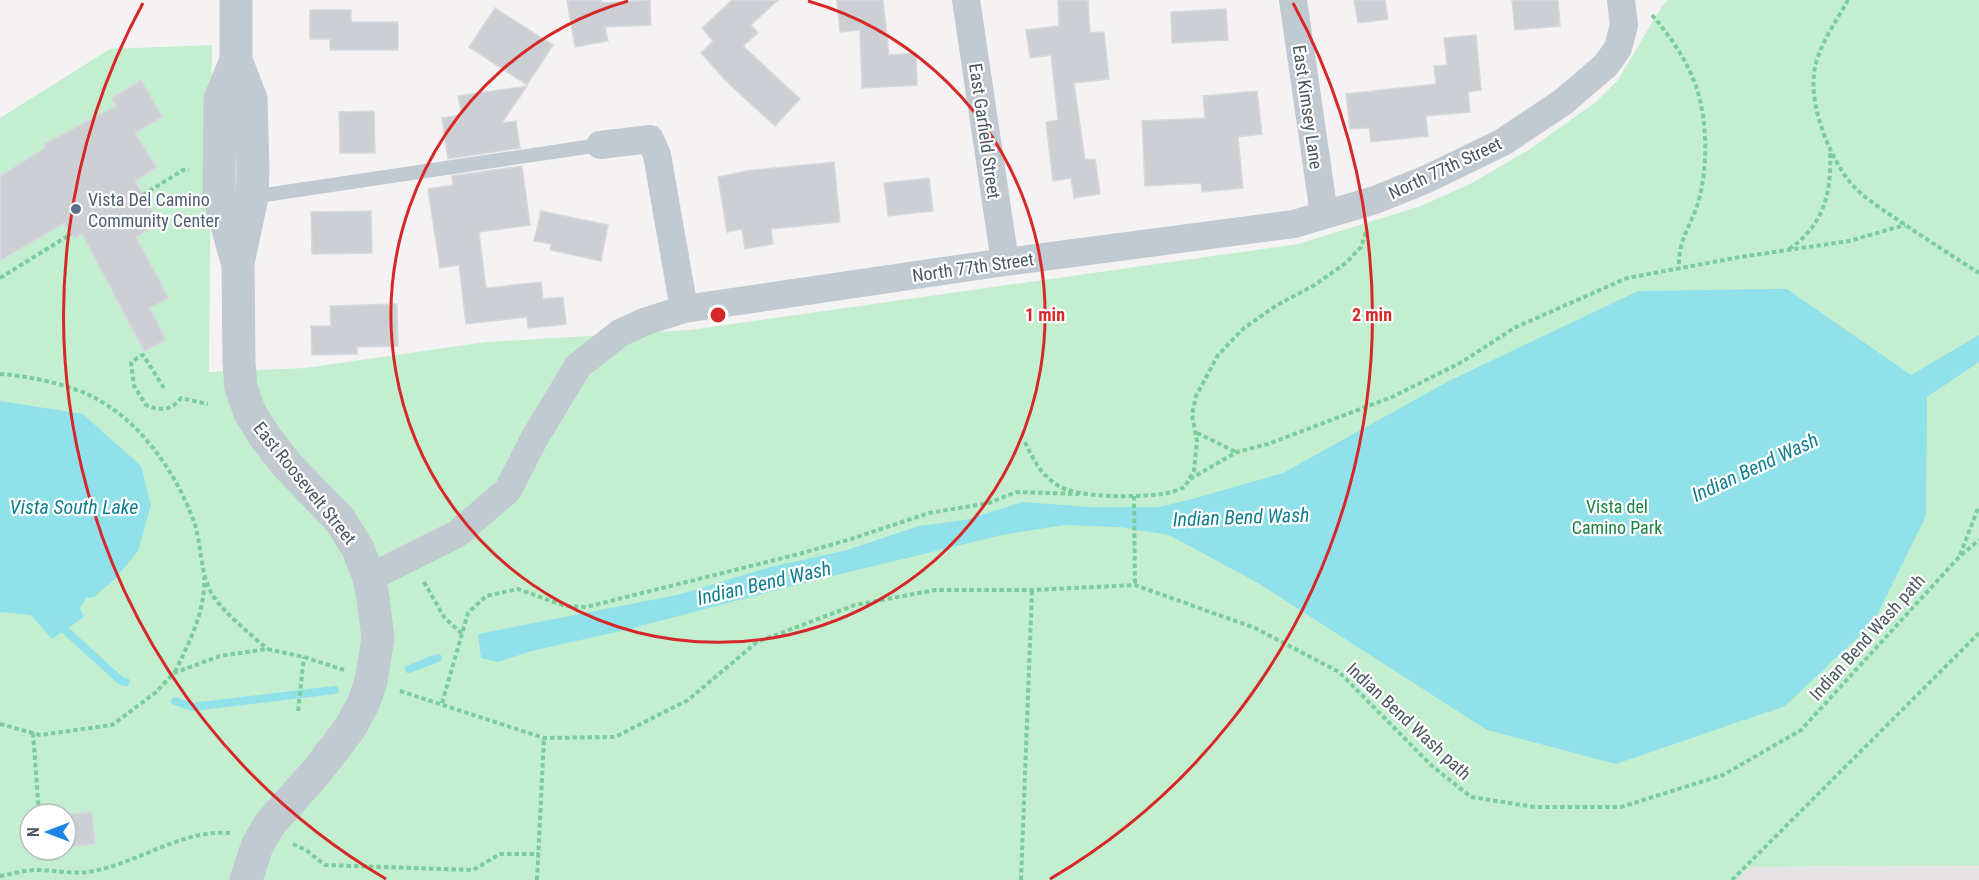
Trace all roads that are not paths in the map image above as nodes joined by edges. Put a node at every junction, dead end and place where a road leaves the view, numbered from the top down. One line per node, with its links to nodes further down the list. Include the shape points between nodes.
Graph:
1 (236, 0): 5 (street, East Roosevelt Street)
2 (966, 0): 9 (street, East Garfield Street)
3 (1293, 0): 8 (street, East Kimsey Lane)
4 (1622, 13): 8 (street, North 77th Street, via 1618,48 1606,65 1563,102 1503,142 1427,179 1375,200)
5 (236, 60): 7 (street, East Roosevelt Street, via 251,99); 10 (street, East Roosevelt Street, via 220,99 219,197)
6 (600, 145): 7 (lane); 11 (street, via 650,138 657,155)
7 (252, 197): 10 (street, East Roosevelt Street)
8 (1324, 214): 9 (street, North 77th Street, via 1294,224)
9 (1005, 262): 11 (street, North 77th Street)
10 (238, 263): 12 (street, East Roosevelt Street, via 238,362 241,388 250,413 287,465 340,520 358,549)
11 (684, 309): 12 (street, North 77th Street, via 620,333 578,366 508,490 457,534)
12 (369, 578): 13 (street, East Roosevelt Street, via 378,638 364,702 338,745 269,825)
13 (246, 880)

